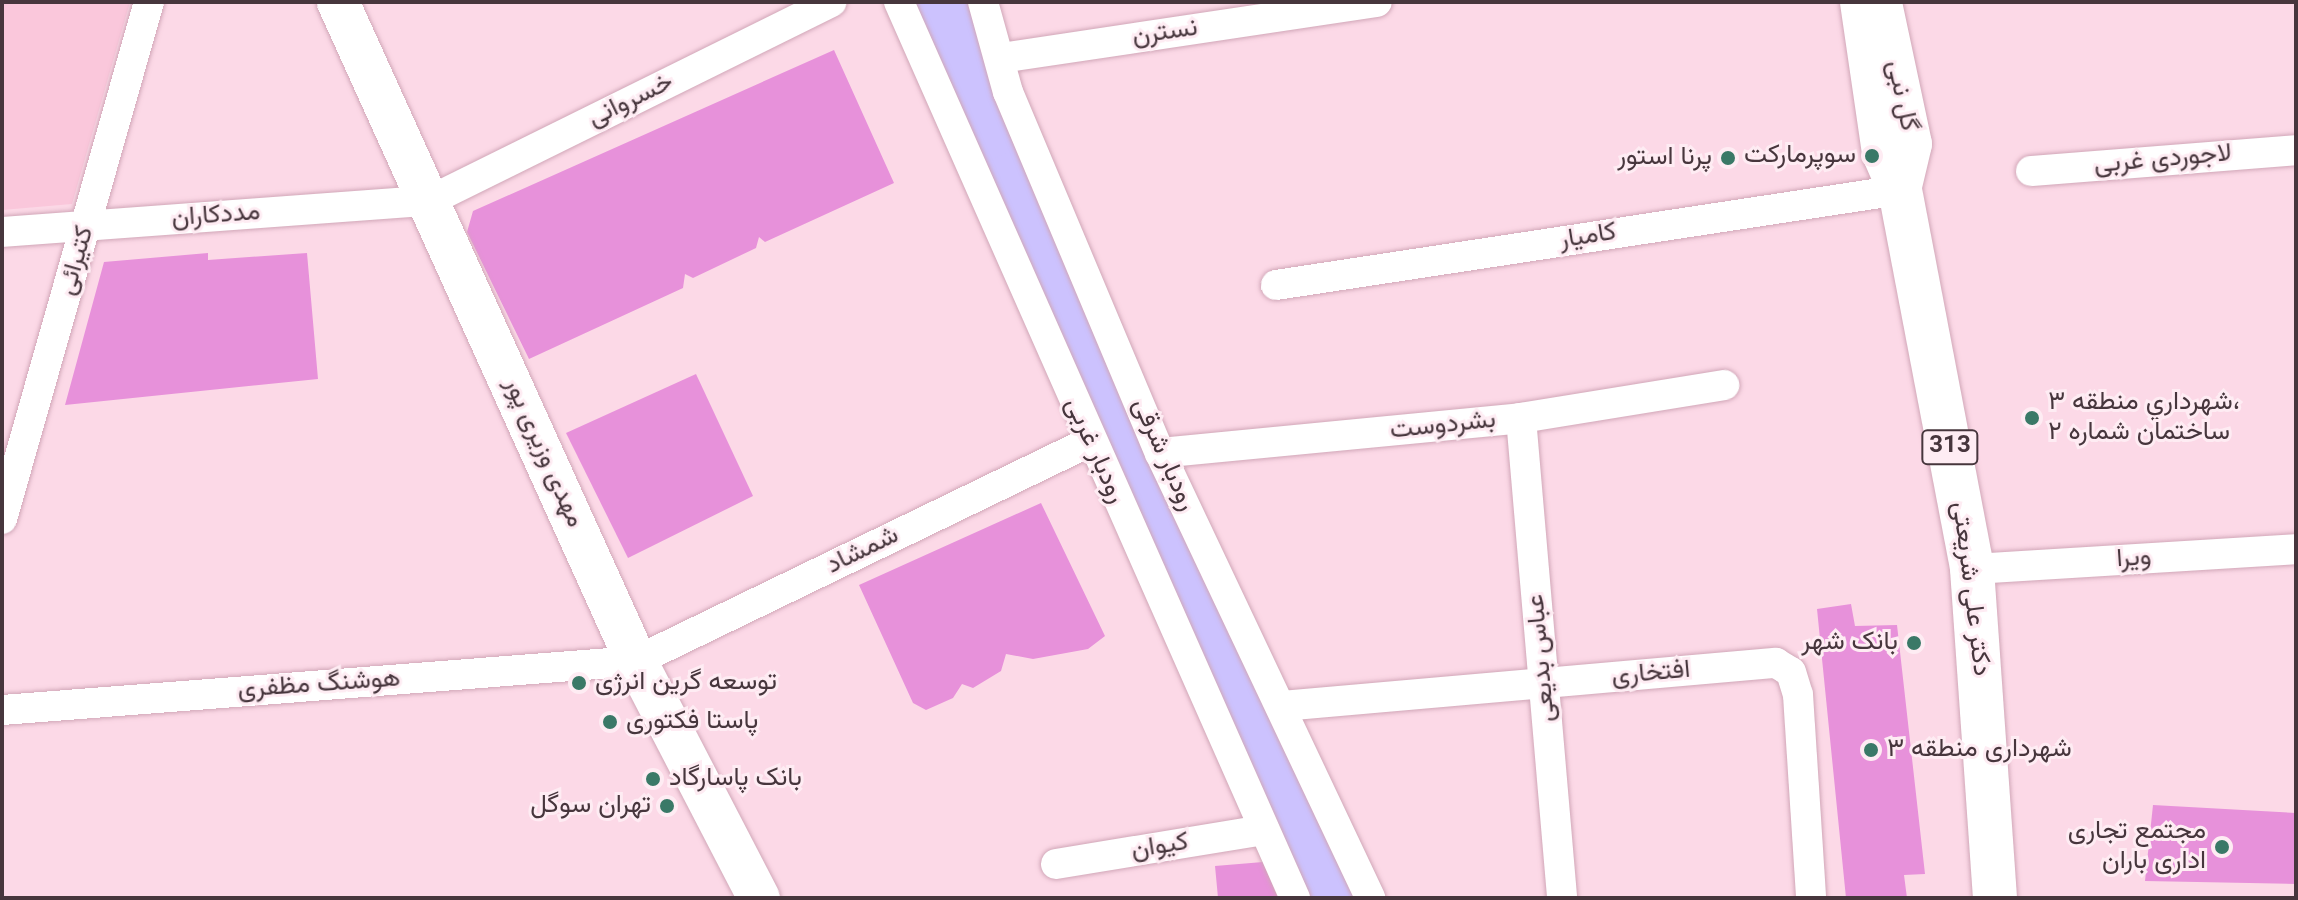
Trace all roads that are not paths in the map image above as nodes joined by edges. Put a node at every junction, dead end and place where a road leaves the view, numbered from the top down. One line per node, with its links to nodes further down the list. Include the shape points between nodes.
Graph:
1 (149, 2): 14 (street, کتیرائی)
2 (338, 2): 13 (main road, مهدی وزیری پور)
3 (832, 2): 13 (street, خسروانی)
4 (899, 2): 19 (street, رودبار غربی)
5 (983, 2): 9 (street, رودبار شرقی)
6 (1377, 2): 9 (street, نسترن)
7 (1862, 2): 12 (main road, دکتر علی شریعتی / 313, via 1884,153)
8 (1880, 2): 12 (main road, گل نبی, via 1911,144)
9 (1001, 58): 20 (street, رودبار شرقی, via 1008,92)
10 (2296, 150): 11 (street, لاجوردی غربی)
11 (2031, 171)
12 (1900, 190): 16 (street, کامیار); 23 (main road, دکتر علی شریعتی / 313)
13 (429, 201): 14 (street, مددکاران); 24 (main road, مهدی وزیری پور)
14 (87, 226): 15 (street, مددکاران); 21 (street, کتیرائی)
15 (2, 232)
16 (1276, 285)
17 (1724, 385): 18 (street, بشردوست)
18 (1521, 418): 20 (street, بشردوست); 25 (street, عباس بدیعی)
19 (1089, 442): 24 (street, شمشاد); 28 (street, رودبار غربی)
20 (1160, 453): 26 (street, رودبار شرقی)
21 (2, 519)
22 (2296, 549): 23 (street, ویرا)
23 (1972, 569): 35 (main road, دکتر علی شریعتی / 313)
24 (636, 661): 27 (street, هوشنگ مظفری); 30 (main road, مهدی وزیری پور)
25 (1544, 682): 26 (street, افتخاری); 33 (street, عباس بدیعی); 34 (street, افتخاری, via 1776,663 1791,672)
26 (1282, 706): 32 (street, رودبار شرقی)
27 (2, 710)
28 (1264, 830): 29 (street, کیوان); 31 (street, رودبار غربی)
29 (1056, 864)
30 (759, 898)
31 (1295, 898)
32 (1370, 898)
33 (1562, 898)
34 (1811, 898)
35 (1995, 898)

